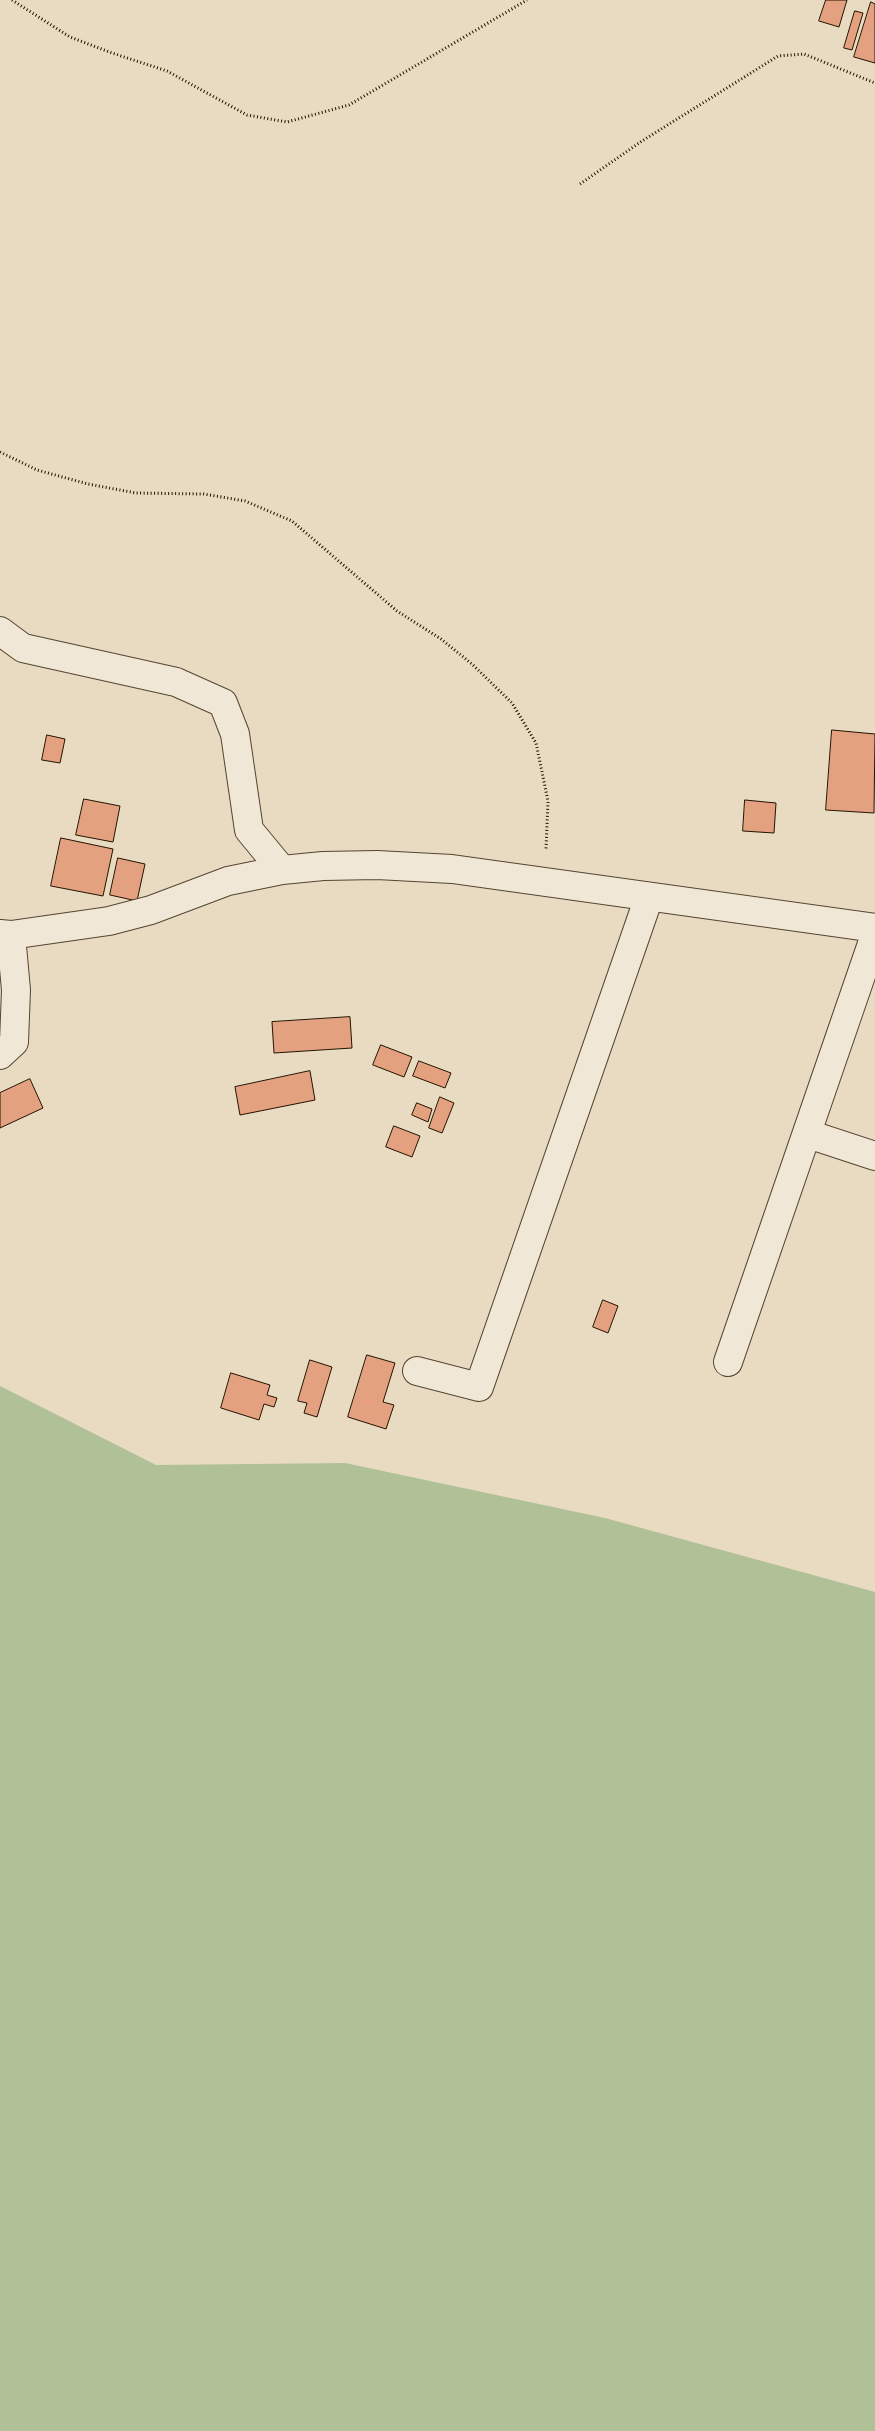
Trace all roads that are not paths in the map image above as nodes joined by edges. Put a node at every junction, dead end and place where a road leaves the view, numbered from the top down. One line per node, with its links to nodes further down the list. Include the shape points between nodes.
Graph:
1 (0, 632): 2 (street, via 23,648 176,682 223,703 235,734 249,830)
2 (282, 870): 3 (street, via 323,866 452,869); 5 (street, via 228,881 151,910 109,921)
3 (649, 897): 4 (street); 11 (street, via 479,1387)
4 (875, 928)
5 (5, 934): 7 (street, via 16,990 14,1042)
6 (875, 935): 8 (street)
7 (0, 1055)
8 (808, 1134): 9 (street); 10 (street)
9 (875, 1156)
10 (728, 1362)
11 (417, 1371)

